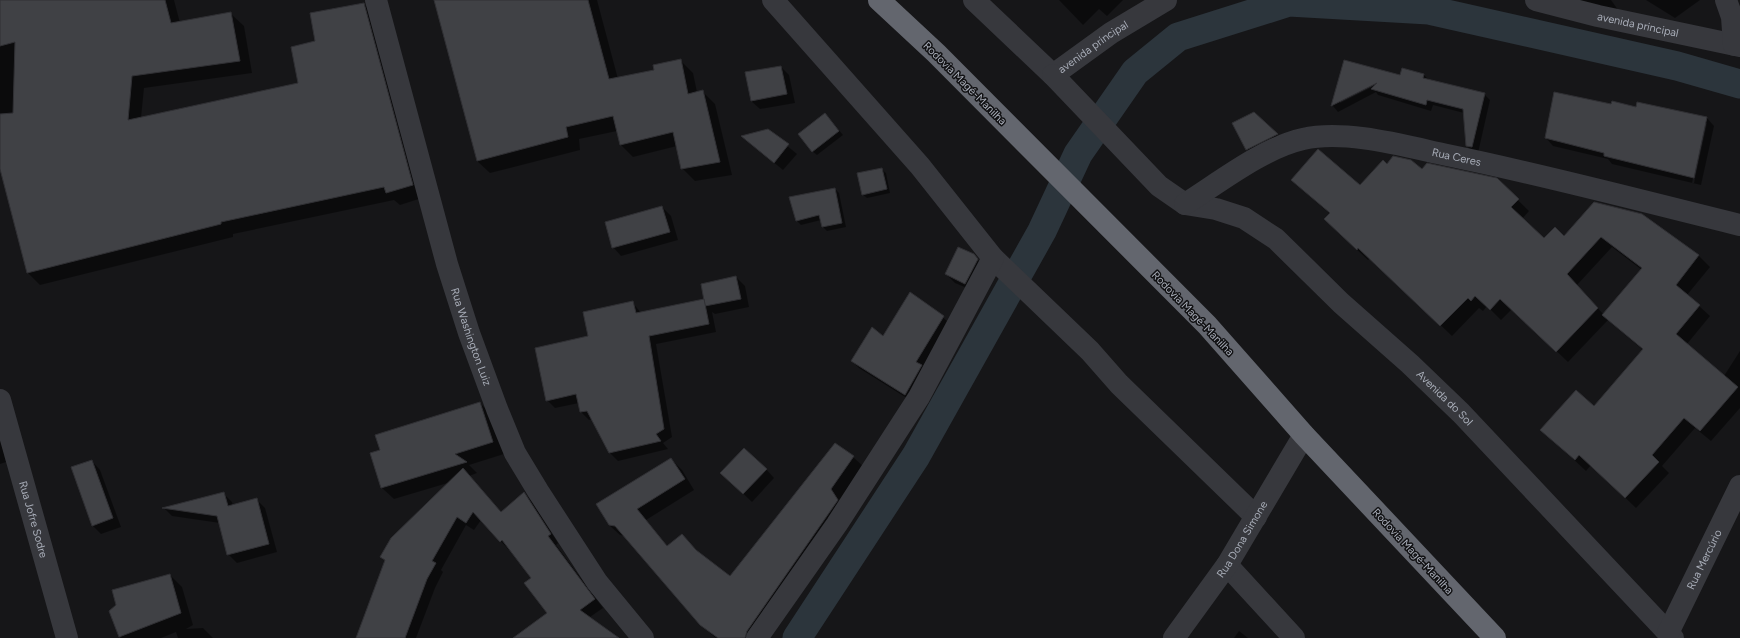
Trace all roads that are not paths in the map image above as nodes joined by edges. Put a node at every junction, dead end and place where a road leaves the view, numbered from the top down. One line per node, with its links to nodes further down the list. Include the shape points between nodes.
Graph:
1 (376, 0): 20 (street, Rua Washington Luiz, via 447,264 469,333 502,421 516,453 597,582)
2 (773, 0): 12 (street, via 920,166)
3 (879, 0): 14 (highway, Rodovia Magé-Manilha, via 936,53 1207,325)
4 (974, 0): 9 (street, avenida principal)
5 (1166, 0): 9 (street, avenida principal, via 1111,33)
6 (1536, 0): 8 (street, avenida principal)
7 (1726, 0): 8 (street)
8 (1737, 46)
9 (1053, 75): 10 (street, via 1158,186)
10 (1185, 204): 11 (street, Rua Ceres, via 1271,151 1305,138 1328,136 1390,142 1526,172); 18 (street, Avenida do Sol, via 1216,209 1244,218 1276,239 1461,414)
11 (1740, 225)
12 (993, 258): 16 (street); 21 (street, via 919,396 837,524)
13 (0, 400): 19 (street, Rua Jofre Sodre)
14 (1304, 435): 16 (street, Rua Dona Simone); 24 (highway, Rodovia Magé-Manilha)
15 (1740, 486): 18 (street, Rua Mercúrio)
16 (1256, 517): 17 (street, Rua Dona Simone)
17 (1227, 565): 22 (street, Rua Dona Simone); 23 (street)
18 (1670, 635)
19 (67, 638)
20 (643, 638)
21 (757, 638)
22 (1174, 638)
23 (1294, 638)
24 (1495, 638)

